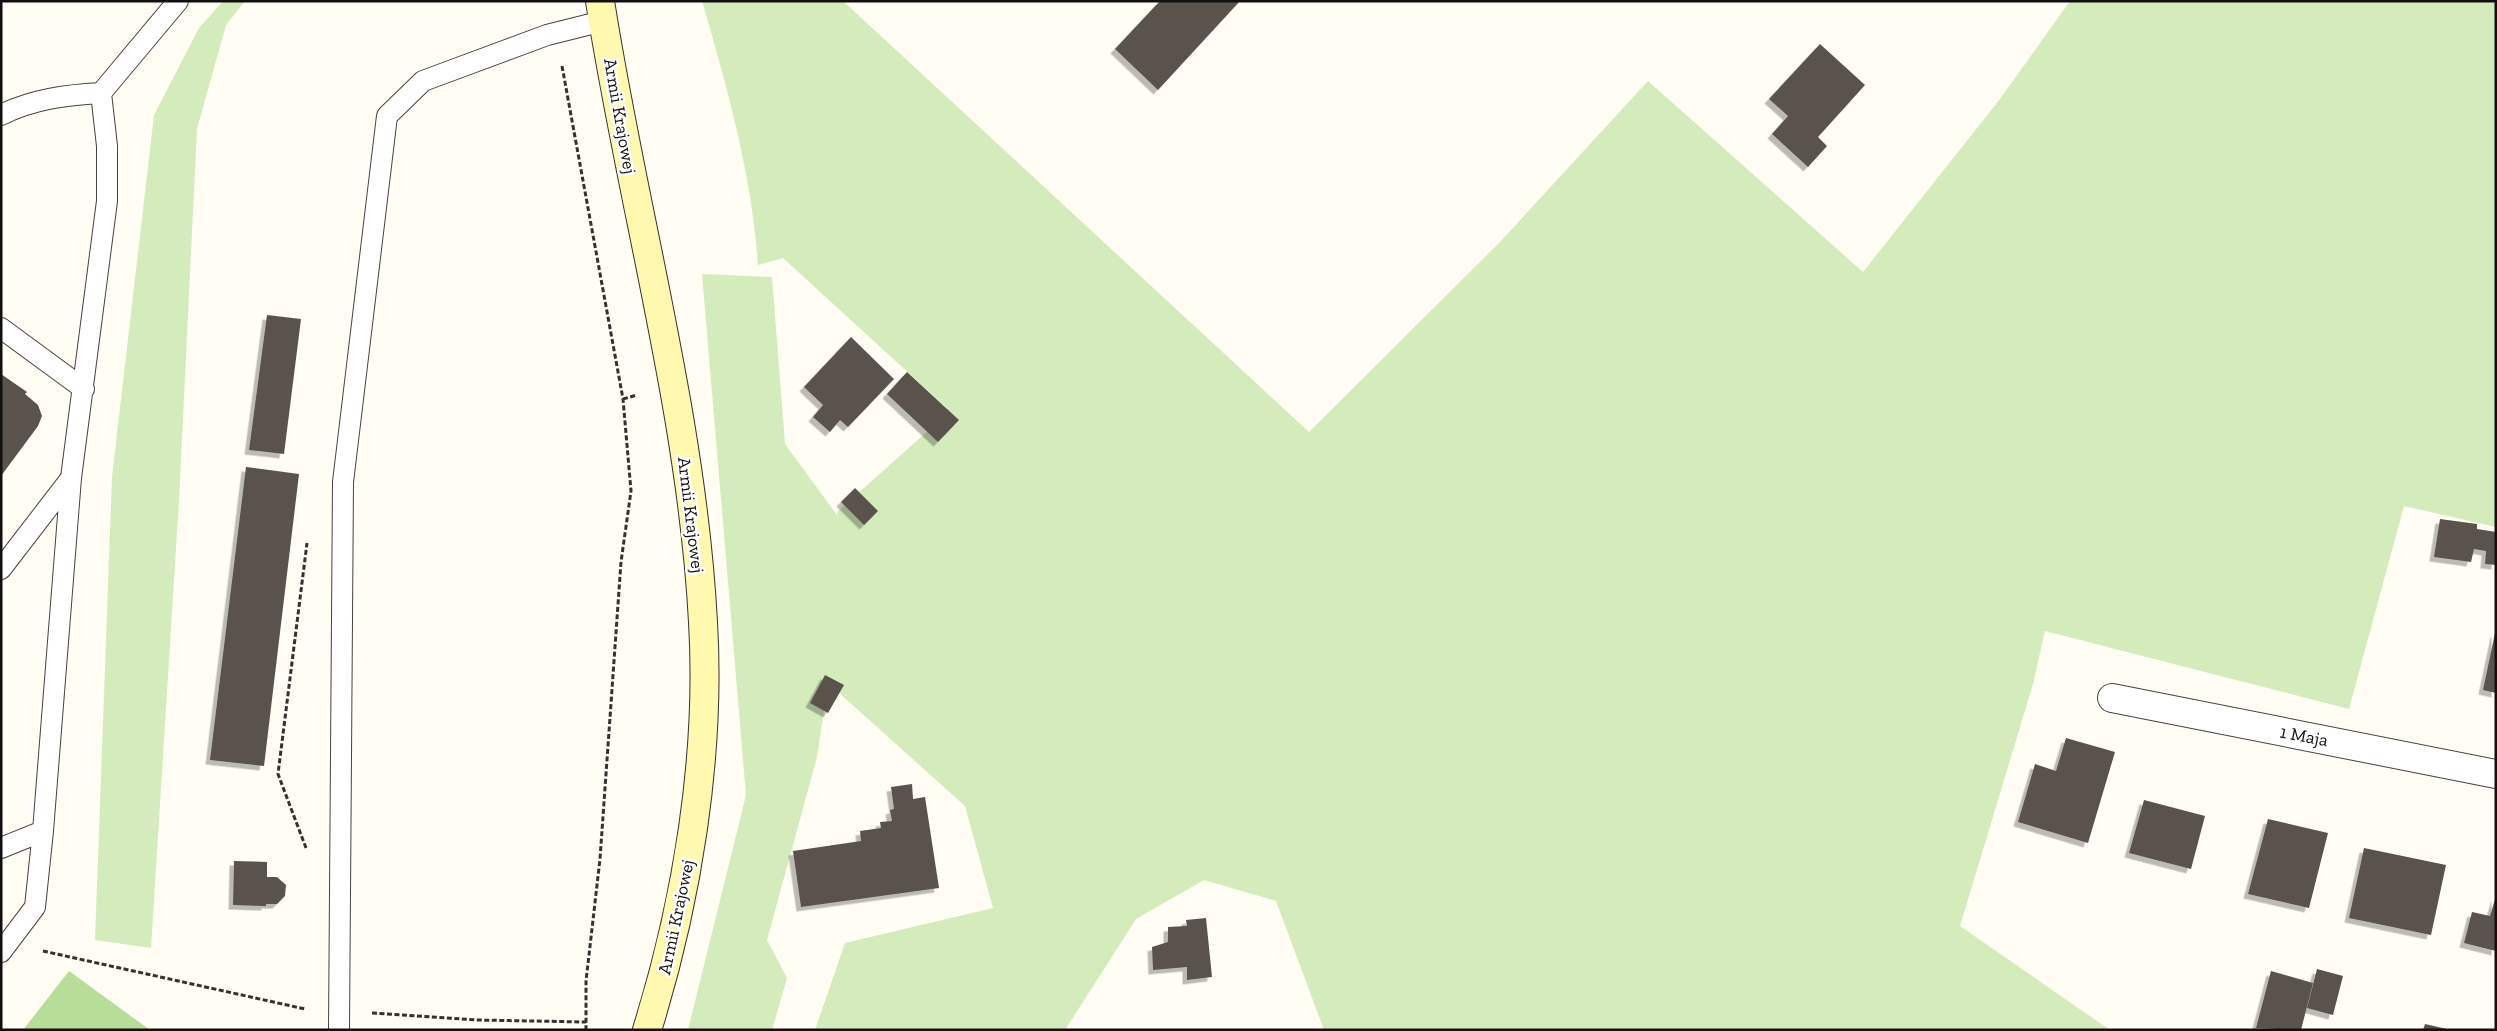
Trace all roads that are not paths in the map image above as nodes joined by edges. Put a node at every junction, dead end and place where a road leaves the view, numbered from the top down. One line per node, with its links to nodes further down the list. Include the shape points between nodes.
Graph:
1 (178, 1): 3 (lane)
2 (602, 11): 14 (lane, via 557,34 423,81 387,116 343,482); 15 (street, Armii Krajowej, via 696,528 703,623 704,708 689,860 662,983)
3 (101, 93): 4 (lane, via 62,95 17,107); 6 (lane, via 107,146 107,201)
4 (1, 115)
5 (1, 328): 6 (lane)
6 (84, 388): 7 (lane)
7 (71, 478): 8 (lane); 11 (lane)
8 (1, 569)
9 (2112, 698): 10 (street, 1 Maja)
10 (2496, 774)
11 (43, 831): 12 (lane); 13 (lane, via 34,907)
12 (1, 848)
13 (4, 948)
14 (339, 1020)
15 (646, 1030)

